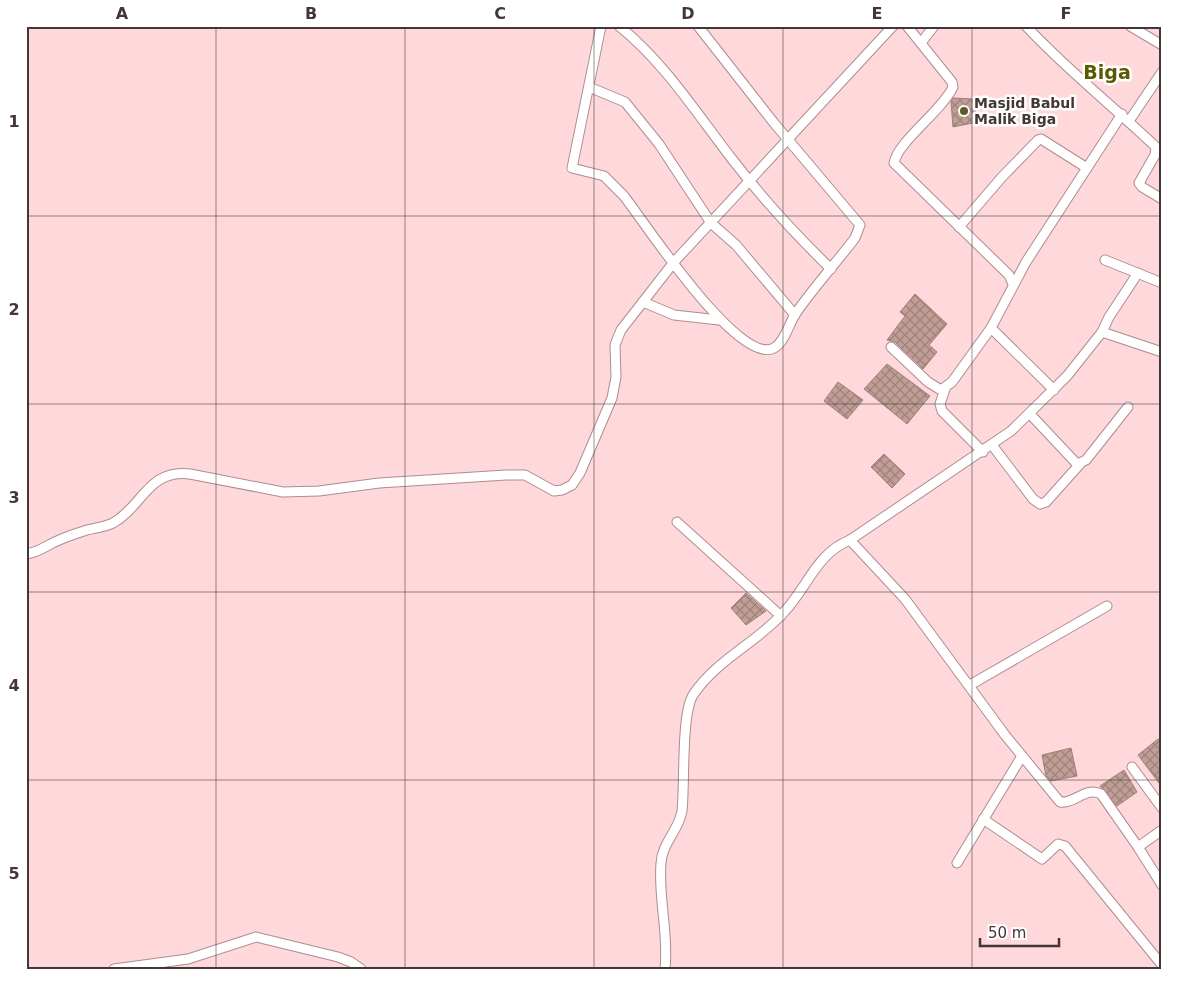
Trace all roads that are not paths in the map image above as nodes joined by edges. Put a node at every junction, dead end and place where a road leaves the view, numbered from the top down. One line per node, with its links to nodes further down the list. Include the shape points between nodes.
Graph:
1 (601, 26): 12 (street)
2 (620, 26): 17 (street, via 662,68)
3 (698, 26): 15 (street)
4 (893, 26): 15 (street)
5 (907, 26): 9 (street)
6 (934, 26): 9 (street)
7 (1026, 26): 13 (street, via 1073,74)
8 (1130, 26): 10 (street)
9 (921, 43): 20 (street, via 953,87 943,103 903,147 894,163)
10 (1162, 45)
11 (1162, 72): 14 (street)
12 (589, 87): 19 (street, via 625,102 659,144); 22 (street, via 572,168 600,173 610,180)
13 (1122, 114): 14 (street); 16 (street)
14 (1129, 121): 18 (street, via 1156,147 1156,155 1139,183)
15 (788, 139): 17 (street); 23 (street, via 860,225 855,238)
16 (1087, 168): 20 (street, via 1038,140); 26 (street)
17 (750, 180): 19 (street); 23 (street)
18 (1162, 198)
19 (711, 223): 22 (street); 28 (street, via 736,245)
20 (959, 227): 26 (street, via 1009,275)
21 (1105, 260): 24 (street)
22 (674, 262): 27 (street); 29 (street)
23 (831, 269): 28 (street)
24 (1138, 273): 25 (street); 31 (street)
25 (1162, 283)
26 (1013, 284): 30 (street, via 1012,292)
27 (643, 302): 29 (street, via 674,315); 43 (street, via 621,330 615,345 616,377 603,420 580,473 572,484 562,490 551,490 522,475 379,483 319,492 283,492 174,473 146,489 128,512 112,523)
28 (795, 315): 29 (street, via 779,345 766,350 757,350)
29 (719, 320)
30 (991, 328): 34 (street); 35 (street)
31 (1102, 332): 33 (street); 35 (street)
32 (891, 347): 34 (street, via 928,382)
33 (1162, 352)
34 (945, 389): 39 (street, via 940,404 942,411)
35 (1054, 390): 37 (street)
36 (1128, 407): 40 (street)
37 (1030, 414): 38 (street); 40 (street)
38 (992, 445): 39 (street); 40 (street, via 1040,504 1046,502)
39 (983, 452): 42 (street)
40 (1080, 464)
41 (677, 522): 45 (street)
42 (850, 540): 45 (street, via 828,552); 46 (street, via 897,590)
43 (26, 554)
44 (1106, 606): 46 (street)
45 (781, 616): 58 (street, via 719,666 703,682 688,707 682,811 662,851 660,865 667,936)
46 (970, 685): 47 (street)
47 (1022, 756): 50 (street); 52 (street, via 1060,802 1070,802 1088,792 1101,794)
48 (1132, 767): 49 (street)
49 (1162, 808)
50 (983, 819): 53 (street); 55 (street, via 1042,858 1058,844 1065,846)
51 (1162, 830): 52 (street)
52 (1138, 847): 54 (street)
53 (957, 863)
54 (1162, 884)
55 (1162, 965)
56 (114, 969): 57 (street, via 188,959 256,937 338,957)
57 (361, 969)
58 (665, 969)

